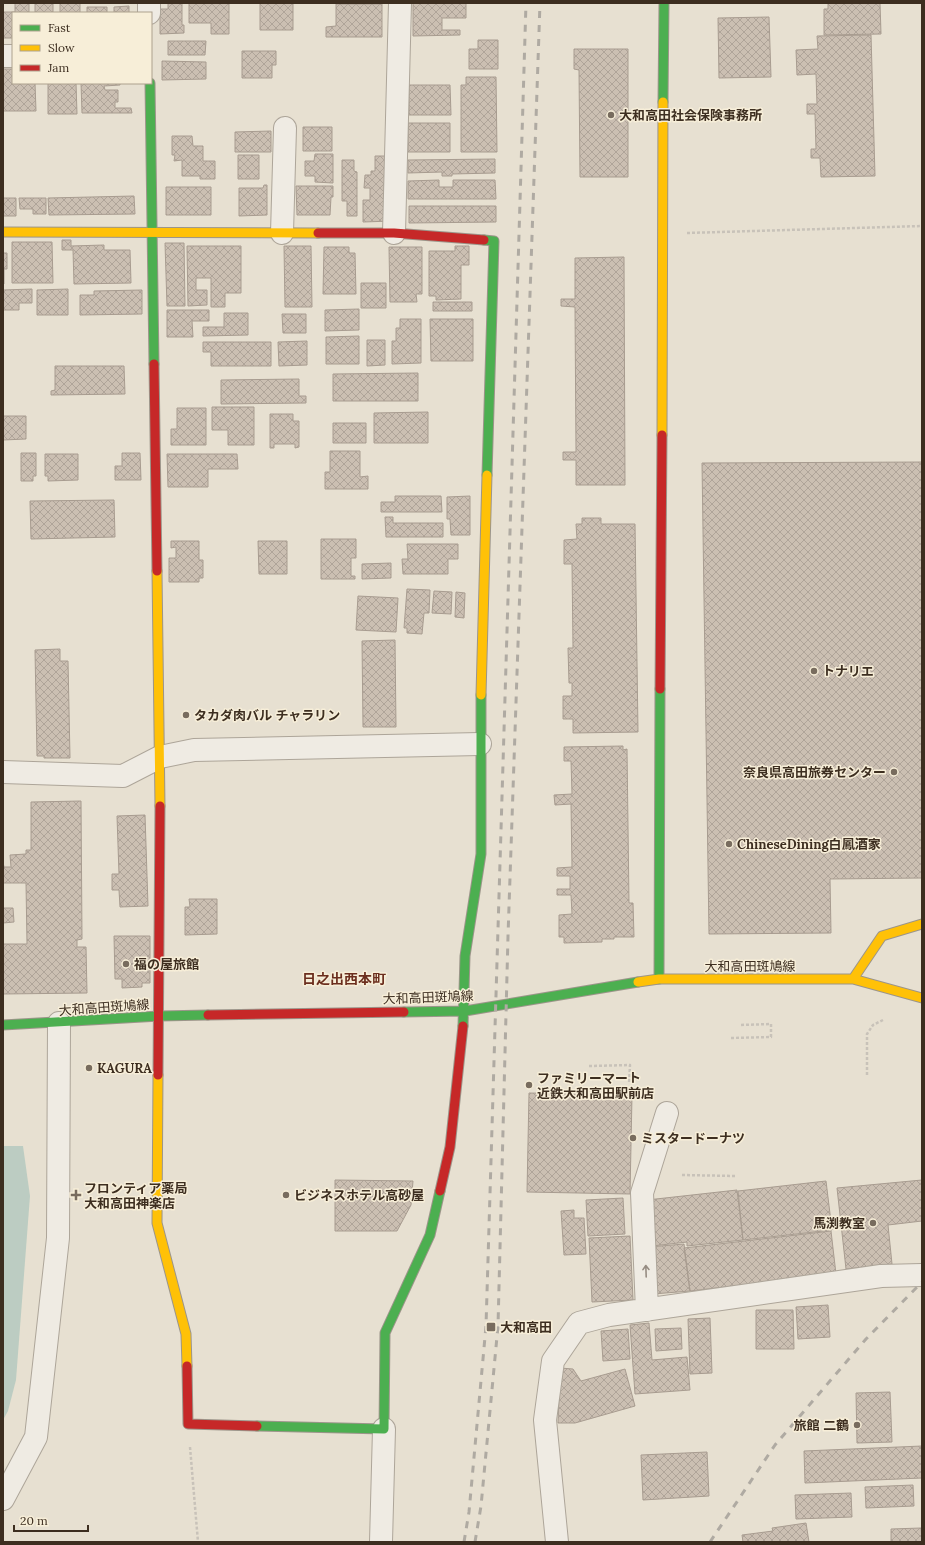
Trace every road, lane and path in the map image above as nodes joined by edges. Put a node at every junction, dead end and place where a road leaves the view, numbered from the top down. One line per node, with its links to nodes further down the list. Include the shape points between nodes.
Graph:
1 (400, 3): 9 (street)
2 (664, 3): 10 (street)
3 (150, 84): 7 (street)
4 (285, 128): 8 (street)
5 (922, 226): 10 (path)
6 (3, 232): 7 (street)
7 (153, 232): 8 (street); 12 (street)
8 (282, 233): 9 (street)
9 (394, 233): 11 (street, via 494,241)
10 (662, 234): 15 (street)
11 (480, 744): 12 (street, via 194,750); 18 (street, via 482,854 465,956)
12 (160, 757): 13 (street, via 124,776); 19 (street)
13 (3, 772)
14 (922, 924): 16 (street, via 882,936)
15 (659, 979): 16 (street, 大和高田斑鳩線); 18 (street, 大和高田斑鳩線)
16 (853, 979): 17 (street, 大和高田斑鳩線)
17 (922, 998)
18 (465, 1011): 19 (street, 大和高田斑鳩線); 34 (street, via 450,1147 430,1235 385,1333)
19 (160, 1016): 21 (street, 大和高田斑鳩線); 33 (street, via 157,1223 186,1334)
20 (883, 1020): 26 (path, via 873,1025 867,1034)
21 (59, 1023): 22 (street, 大和高田斑鳩線); 35 (street, via 58,1238 36,1437)
22 (3, 1024)
23 (740, 1025): 24 (path, via 771,1024 771,1037)
24 (731, 1038)
25 (589, 1066): 27 (path, via 630,1065)
26 (867, 1075)
27 (630, 1084)
28 (667, 1113): 32 (street, one-way to 28, via 642,1193)
29 (682, 1175): 30 (path)
30 (734, 1176)
31 (922, 1275): 32 (street, via 881,1276)
32 (647, 1310): 38 (street, via 579,1323 553,1361 545,1420)
33 (188, 1424): 34 (street); 36 (path)
34 (384, 1429): 37 (street)
35 (3, 1499)
36 (198, 1542)
37 (381, 1542)
38 (557, 1542)

